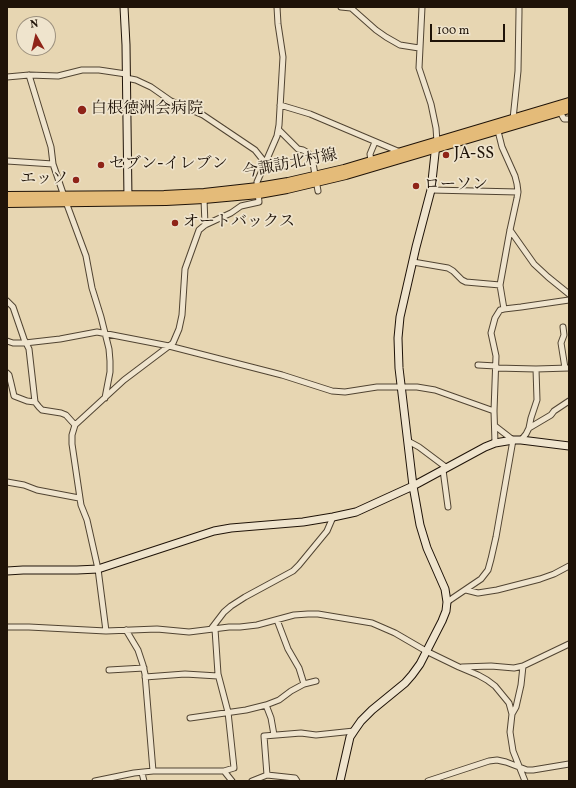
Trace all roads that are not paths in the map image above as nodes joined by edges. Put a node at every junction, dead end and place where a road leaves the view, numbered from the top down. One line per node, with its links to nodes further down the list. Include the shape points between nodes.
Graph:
1 (124, 7): 9 (street)
2 (277, 7): 12 (street, via 283,56)
3 (341, 7): 4 (street)
4 (350, 7): 7 (street, via 386,37 400,45)
5 (422, 7): 7 (street)
6 (518, 7): 15 (street, via 518,71)
7 (419, 48): 20 (street, via 419,68 431,104 436,128)
8 (29, 75): 9 (street, via 58,76 82,70 99,70); 10 (street); 24 (street, via 51,147)
9 (126, 76): 25 (street, via 203,115 255,150); 31 (street)
10 (7, 77)
11 (569, 102): 15 (main road, 今諏訪北村線)
12 (280, 105): 18 (street); 19 (street, via 310,114)
13 (569, 109): 14 (main road, 今諏訪北村線)
14 (560, 112): 16 (street, via 564,119); 17 (main road, 今諏訪北村線)
15 (513, 119): 17 (main road, 今諏訪北村線)
16 (569, 119)
17 (497, 127): 20 (main road, 今諏訪北村線); 29 (street, via 502,147 515,176)
18 (278, 130): 25 (street); 26 (street, via 312,158)
19 (375, 142): 21 (street); 23 (street, via 370,154)
20 (436, 145): 21 (main road, 今諏訪北村線); 26 (main road, 今諏訪北村線); 28 (street)
21 (401, 152): 23 (main road, 今諏訪北村線)
22 (7, 161): 24 (street)
23 (371, 161): 26 (main road, 今諏訪北村線)
24 (53, 164): 32 (street)
25 (265, 164): 27 (street, via 257,182)
26 (316, 183): 27 (main road, 今諏訪北村線)
27 (258, 190): 31 (main road, 今諏訪北村線); 33 (main road, 今諏訪北村線); 35 (street, via 259,202 241,206)
28 (431, 190): 29 (street); 37 (street)
29 (518, 192): 36 (street)
30 (7, 196): 32 (main road, 今諏訪北村線)
31 (128, 198): 32 (main road, 今諏訪北村線); 33 (main road, 今諏訪北村線, via 166,201)
32 (65, 199): 34 (main road, 今諏訪北村線); 44 (street, via 86,256)
33 (204, 199): 35 (street)
34 (7, 203)
35 (205, 225): 47 (street, via 199,230 185,269 182,315 179,329)
36 (510, 230): 38 (street); 39 (street, via 534,264)
37 (412, 262): 38 (street, via 448,268 466,282); 53 (street, via 400,317 398,346)
38 (500, 285): 42 (street)
39 (569, 294)
40 (569, 300): 42 (street)
41 (7, 301): 46 (street, via 13,306)
42 (504, 309): 49 (street, via 500,310 495,318 492,333)
43 (563, 327): 50 (street, via 561,343)
44 (105, 334): 46 (street, via 97,332); 47 (street); 54 (street, via 109,349 110,372)
45 (7, 341): 46 (street)
46 (26, 343): 56 (street)
47 (169, 346): 53 (street, via 282,375 332,391); 54 (street)
48 (478, 365): 49 (street)
49 (496, 367): 51 (street); 57 (street)
50 (567, 368): 51 (street)
51 (536, 369): 60 (street, via 537,400)
52 (7, 373): 56 (street, via 14,396)
53 (401, 387): 57 (street, via 435,390); 63 (street)
54 (105, 398): 58 (street)
55 (569, 401): 60 (street)
56 (35, 402): 58 (street, via 42,410 66,415)
57 (494, 411): 59 (street)
58 (75, 425): 69 (street, via 72,444)
59 (495, 426): 61 (street); 64 (street)
60 (529, 428): 62 (street)
61 (513, 440): 62 (street); 64 (street); 75 (street, via 488,570)
62 (521, 440): 65 (street)
63 (408, 441): 66 (street, via 419,446); 68 (street)
64 (495, 443): 66 (street)
65 (569, 446)
66 (445, 469): 68 (street); 70 (street)
67 (7, 482): 69 (street)
68 (413, 486): 71 (street, via 356,512); 76 (street, via 422,535 445,588)
69 (80, 498): 73 (street)
70 (448, 507)
71 (333, 517): 73 (street, via 214,531); 79 (street, via 327,531 293,571 231,606)
72 (569, 566): 75 (street, via 540,579 497,590 478,593)
73 (98, 569): 74 (street); 81 (street)
74 (7, 571)
75 (466, 590): 76 (street)
76 (447, 602): 83 (street, via 442,621)
77 (277, 620): 79 (street, via 257,625); 83 (street, via 294,615 318,614 372,623); 91 (street)
78 (7, 627): 81 (street)
79 (213, 629): 80 (street, via 189,632); 88 (street)
80 (126, 630): 81 (street); 86 (street, via 138,650)
81 (106, 631)
82 (569, 644): 84 (street)
83 (426, 651): 85 (street); 96 (street, via 409,679 361,720)
84 (523, 666): 85 (street); 94 (street, via 516,707)
85 (459, 667): 94 (street, via 495,686 508,703)
86 (144, 668): 87 (street); 89 (street)
87 (109, 670)
88 (218, 676): 89 (street, via 185,674); 93 (street)
89 (145, 677): 100 (street)
90 (316, 681): 91 (street)
91 (304, 684): 92 (street)
92 (266, 705): 93 (street); 97 (street)
93 (228, 712): 95 (street); 101 (street, via 234,768)
94 (512, 714): 99 (street, via 511,742)
95 (190, 718)
96 (354, 731): 97 (street); 109 (street, via 350,737)
97 (274, 736): 103 (street, via 264,736)
98 (569, 764): 99 (street, via 533,770)
99 (519, 768): 110 (street, via 506,762 489,761); 111 (street)
100 (153, 771): 101 (street); 102 (street)
101 (224, 771): 106 (street)
102 (142, 773): 104 (street); 105 (street)
103 (267, 776): 107 (street); 108 (street, via 295,778)
104 (95, 781)
105 (144, 781)
106 (232, 781)
107 (252, 781)
108 (297, 781)
109 (340, 781)
110 (428, 781)
111 (525, 781)

